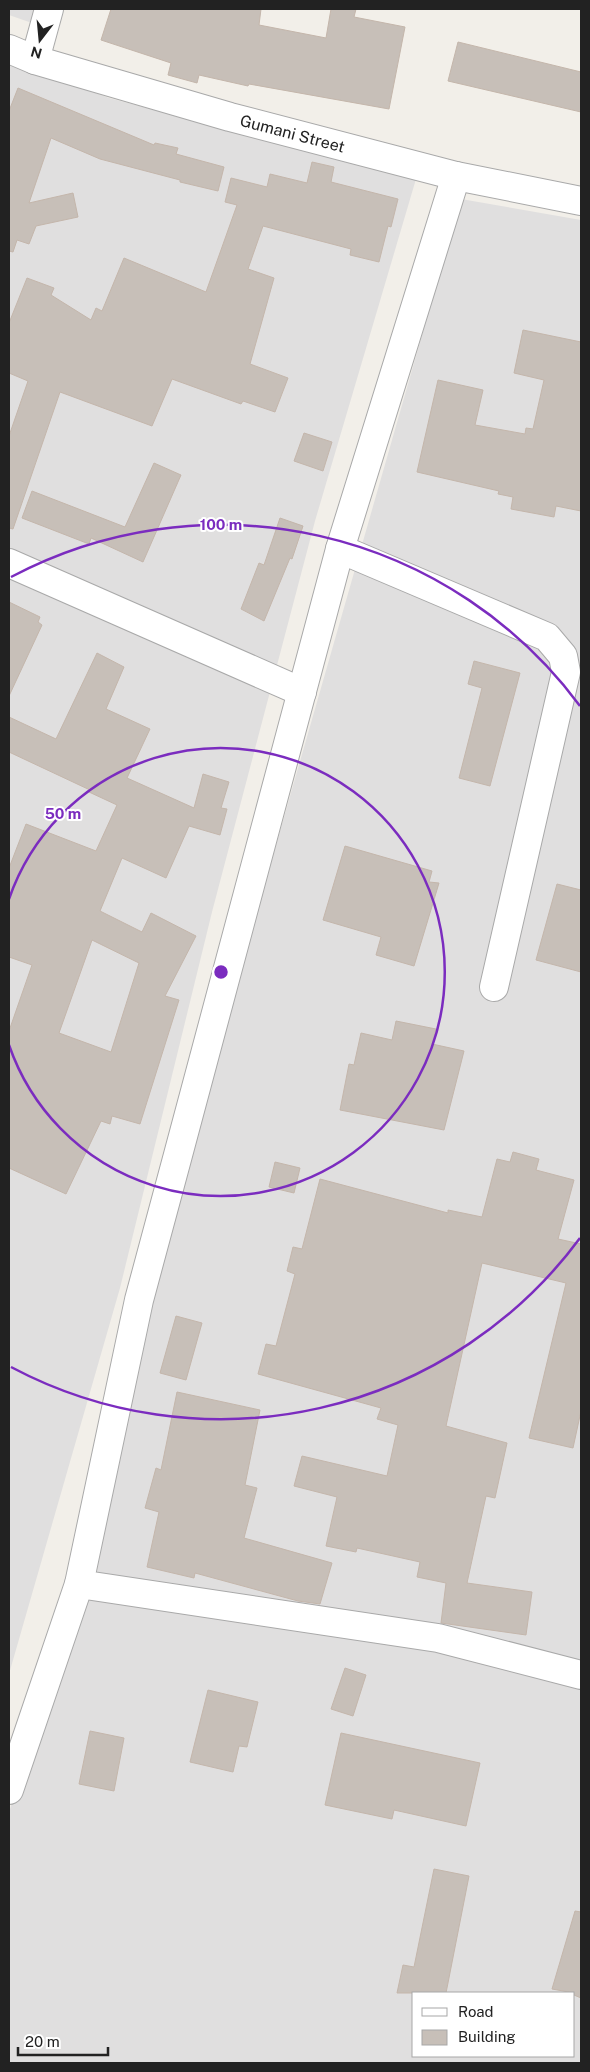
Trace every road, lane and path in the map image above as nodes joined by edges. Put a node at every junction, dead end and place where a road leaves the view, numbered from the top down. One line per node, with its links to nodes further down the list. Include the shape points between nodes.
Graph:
1 (49, 9): 3 (street)
2 (9, 49): 3 (street, Gumani Street)
3 (35, 60): 4 (street, Gumani Street, via 230,118)
4 (456, 176): 5 (street, Gumani Street); 6 (street)
5 (581, 201)
6 (340, 549): 8 (street); 9 (street, via 547,637 563,656 566,672)
7 (9, 563): 8 (street)
8 (302, 692): 10 (street, via 139,1300)
9 (494, 987)
10 (79, 1584): 11 (street, via 438,1638); 12 (street)
11 (581, 1674)
12 (9, 1790)

